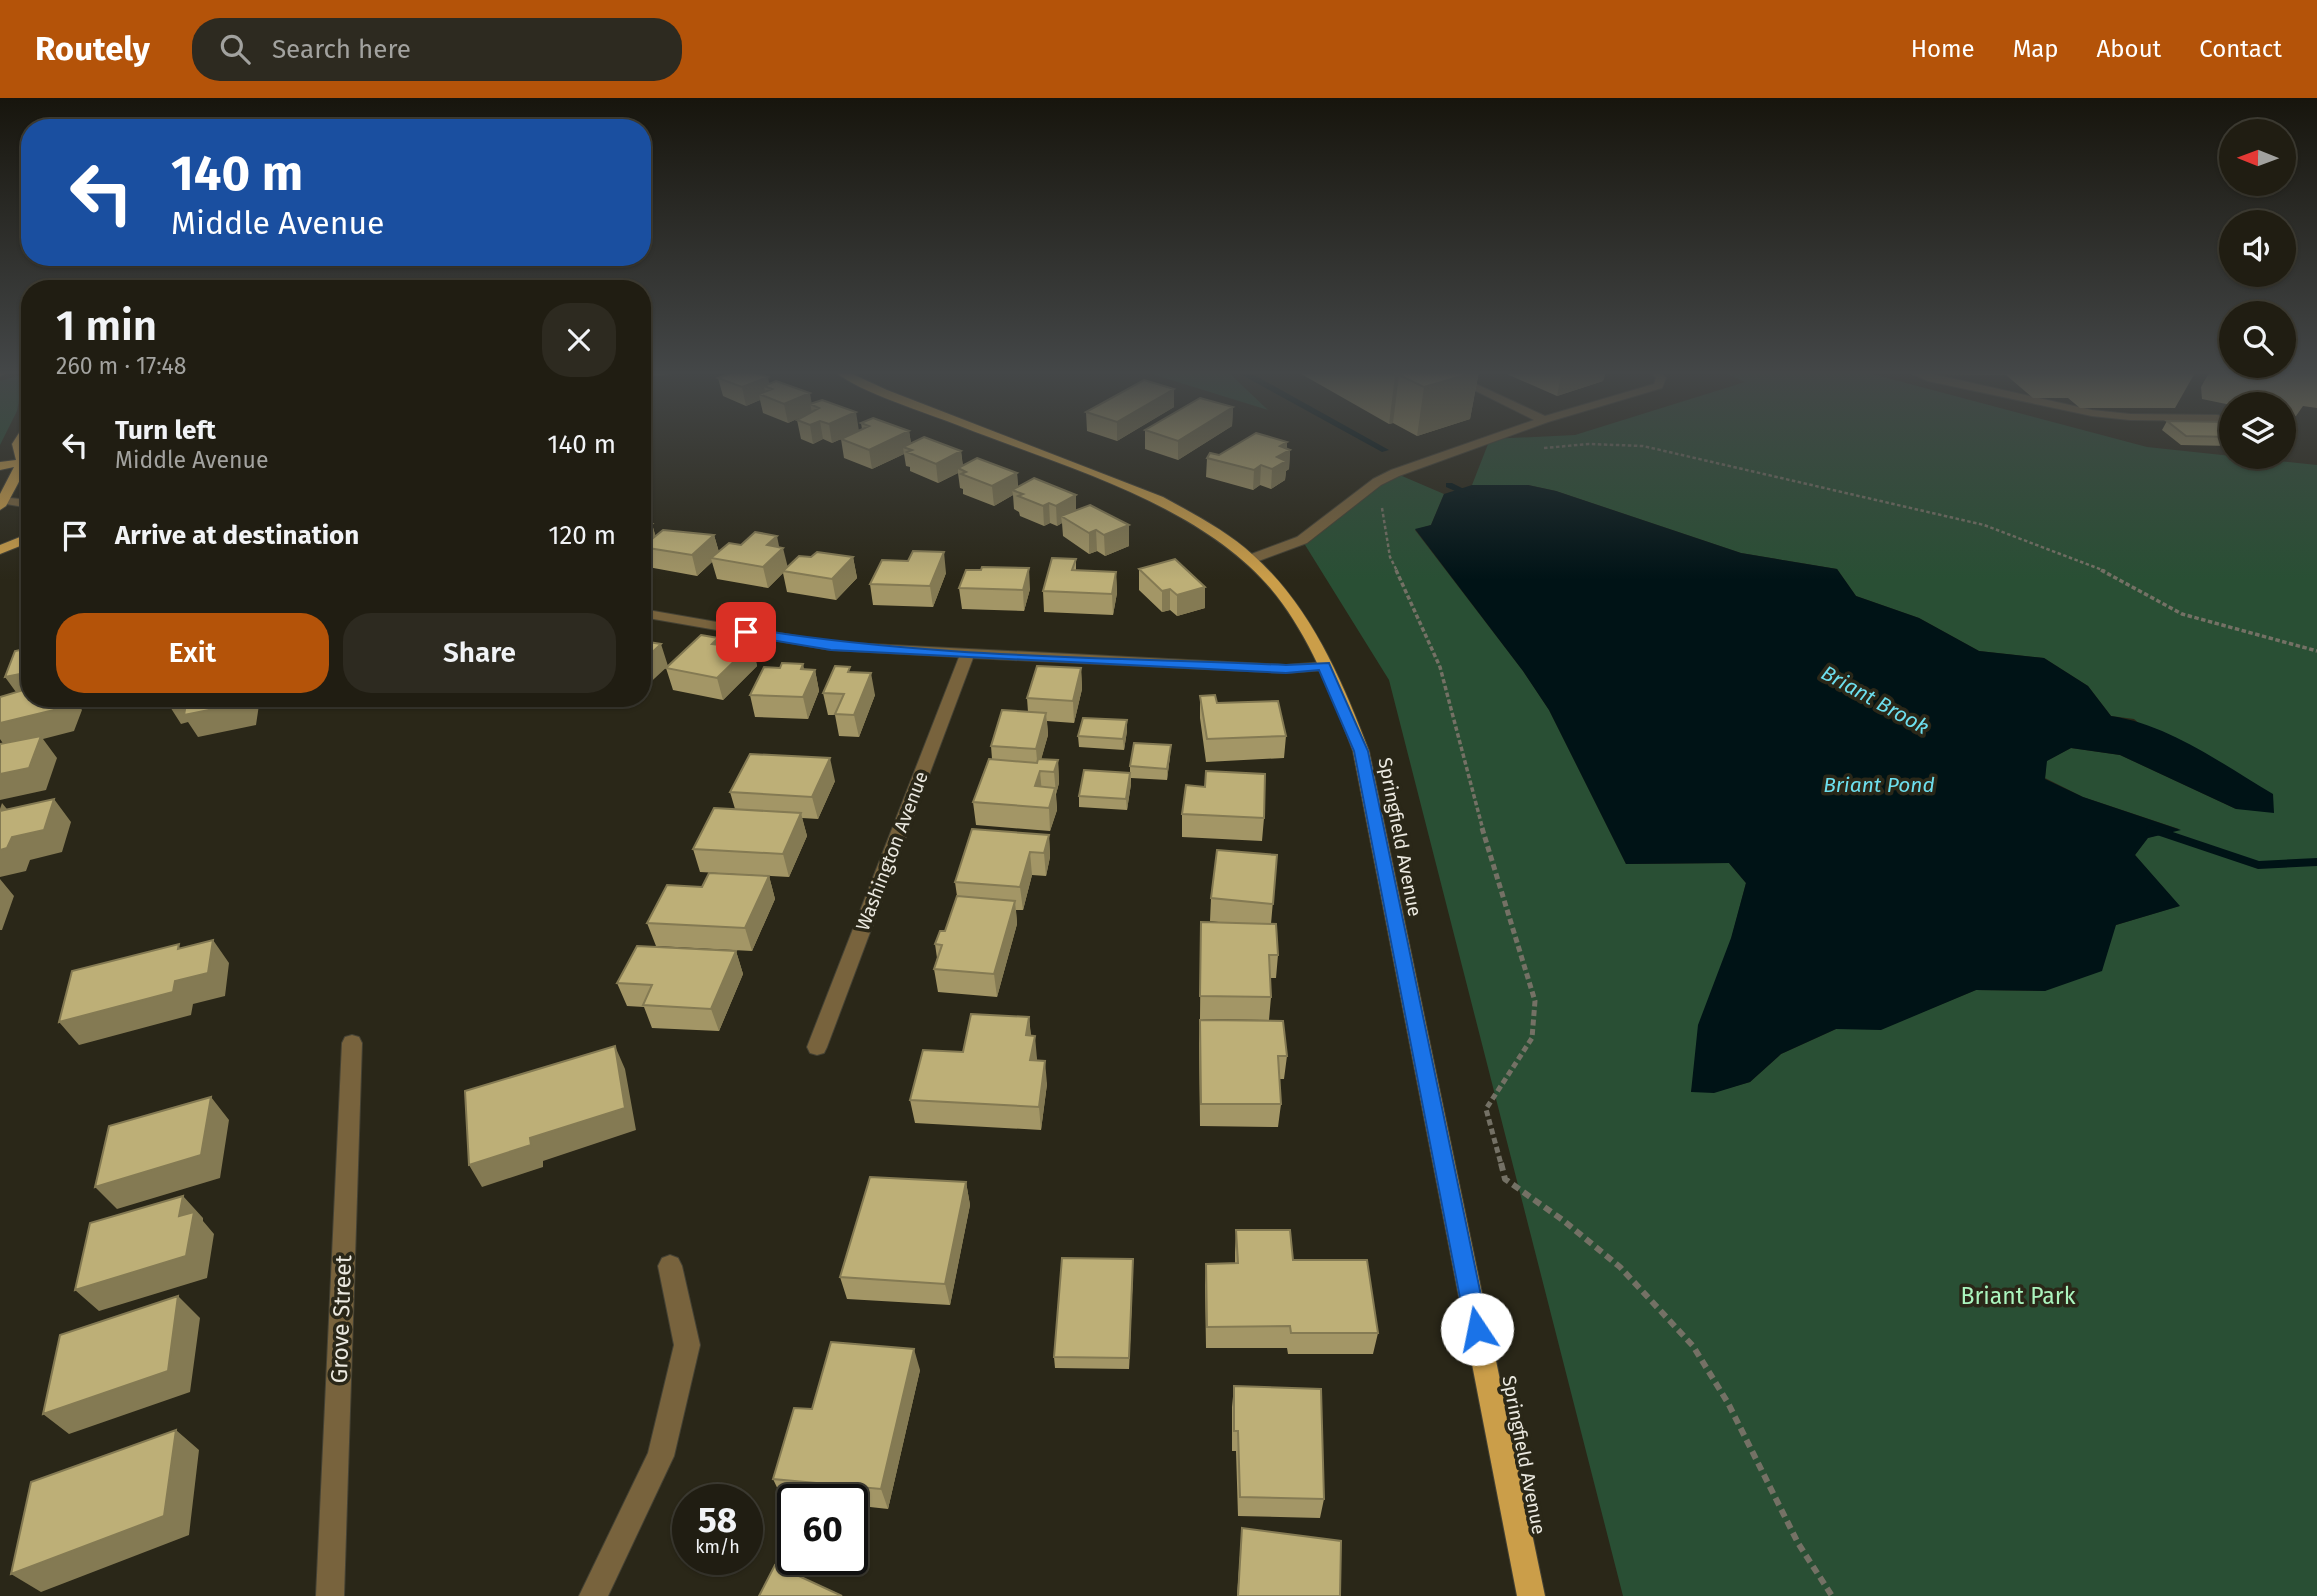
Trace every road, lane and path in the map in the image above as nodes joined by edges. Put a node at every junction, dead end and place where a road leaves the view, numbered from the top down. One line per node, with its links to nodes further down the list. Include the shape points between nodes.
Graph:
1 (1008, 441): 12 (main road, Springfield Avenue, via 1159,500)
2 (1485, 441): 12 (street, via 1377,482 1302,540)
3 (1541, 448): 14 (path, via 1643,446 1984,525 2117,576 2182,614)
4 (21, 460): 5 (main road)
5 (0, 466)
6 (21, 468): 8 (main road)
7 (1378, 501): 23 (path, via 1384,512 1390,557 1440,667 1490,862 1535,1001 1532,1038 1486,1109 1505,1180 1566,1220 1677,1325 1713,1376 1809,1565)
8 (1, 502): 9 (street)
9 (21, 503)
10 (21, 541): 11 (main road)
11 (0, 550)
12 (1251, 559): 16 (main road, Springfield Avenue, via 1310,635)
13 (651, 615): 15 (street, via 831,646)
14 (2317, 651)
15 (967, 654): 16 (street, via 1286,669); 18 (street, Washington Avenue)
16 (1324, 666): 22 (main road, Springfield Avenue, via 1361,751)
17 (352, 1042): 20 (street, Grove Street)
18 (817, 1047)
19 (670, 1266): 21 (street, via 687,1345 662,1456)
20 (330, 1596)
21 (593, 1596)
22 (1531, 1596)
23 (1832, 1596)

